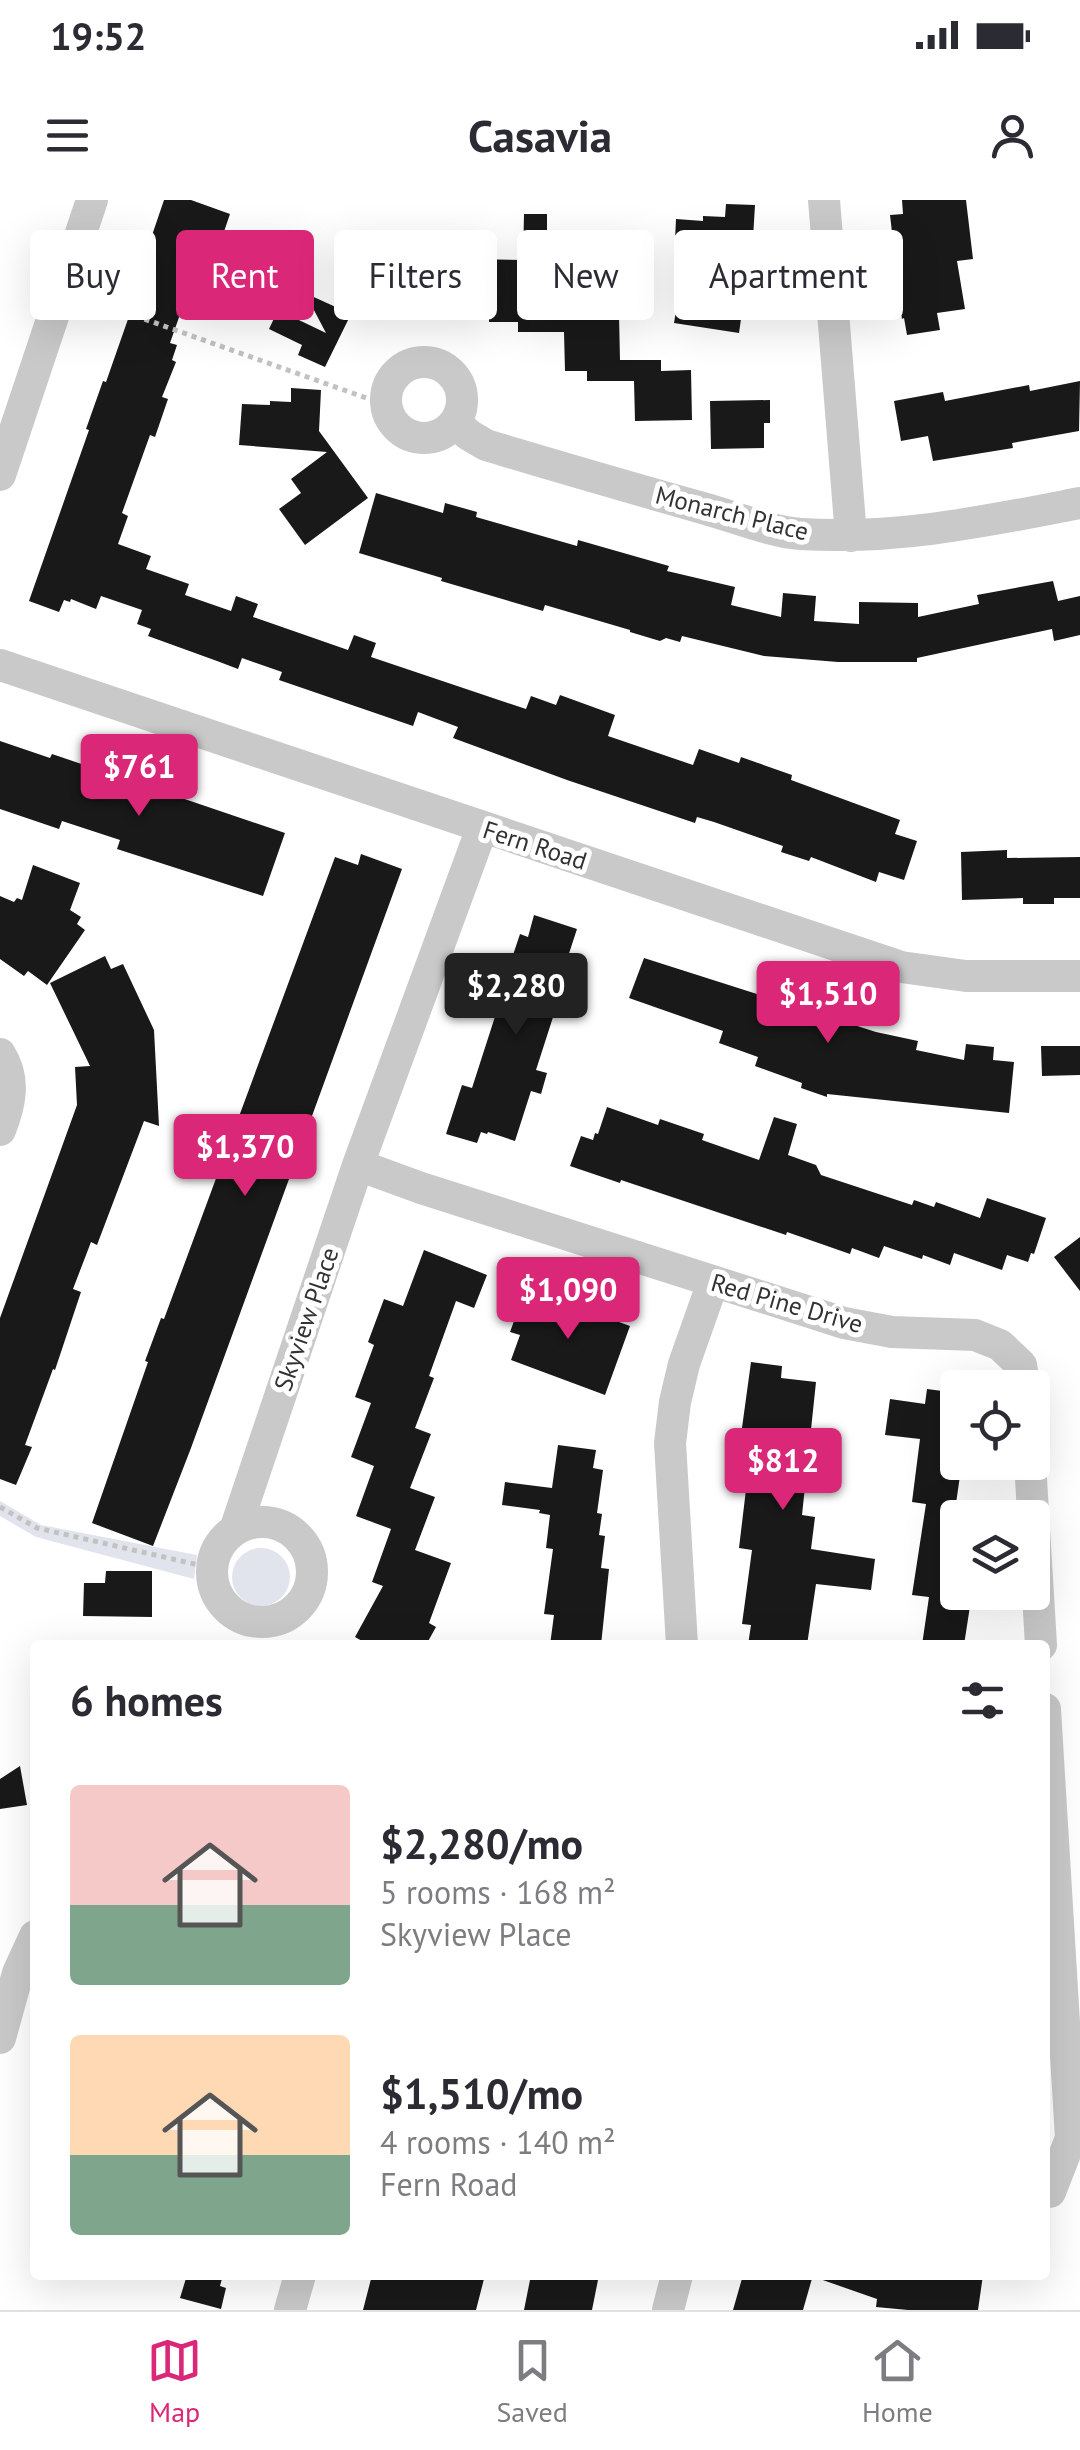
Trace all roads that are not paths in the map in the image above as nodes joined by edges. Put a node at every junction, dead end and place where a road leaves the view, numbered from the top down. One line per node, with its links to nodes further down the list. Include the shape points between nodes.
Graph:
1 (92, 200): 4 (street)
2 (824, 200): 6 (street)
3 (454, 422): 3 (street, via 434,437 398,428 386,405 392,381 422,362 445,368 462,399); 6 (street, Monarch Place, via 486,445 629,487 787,532)
4 (0, 475)
5 (1080, 503): 6 (street, Monarch Place, via 956,527)
6 (852, 536)
7 (0, 665): 8 (street, Fern Road)
8 (482, 828): 9 (street, Fern Road, via 901,967 966,976); 12 (street, Skyview Place)
9 (1080, 976)
10 (0, 1054): 11 (street, via 10,1105)
11 (0, 1130)
12 (358, 1164): 13 (street, Red Pine Drive); 16 (street, Skyview Place)
13 (713, 1282): 14 (street, Red Pine Drive, via 844,1323 976,1334 1000,1344); 17 (street, via 684,1364 670,1442)
14 (1021, 1370)
15 (1031, 1480): 18 (street)
16 (235, 1530): 16 (street, Skyview Place, via 214,1557 214,1586 222,1601 247,1620 286,1616 310,1585 310,1555 288,1528 253,1522)
17 (682, 1640)
18 (1041, 1640)
19 (1050, 1795): 22 (street, via 1070,2138)
20 (30, 1947): 21 (street)
21 (0, 2038)
22 (1050, 2192)
23 (299, 2280): 25 (street)
24 (676, 2280): 26 (street)
25 (290, 2310)
26 (668, 2310)

